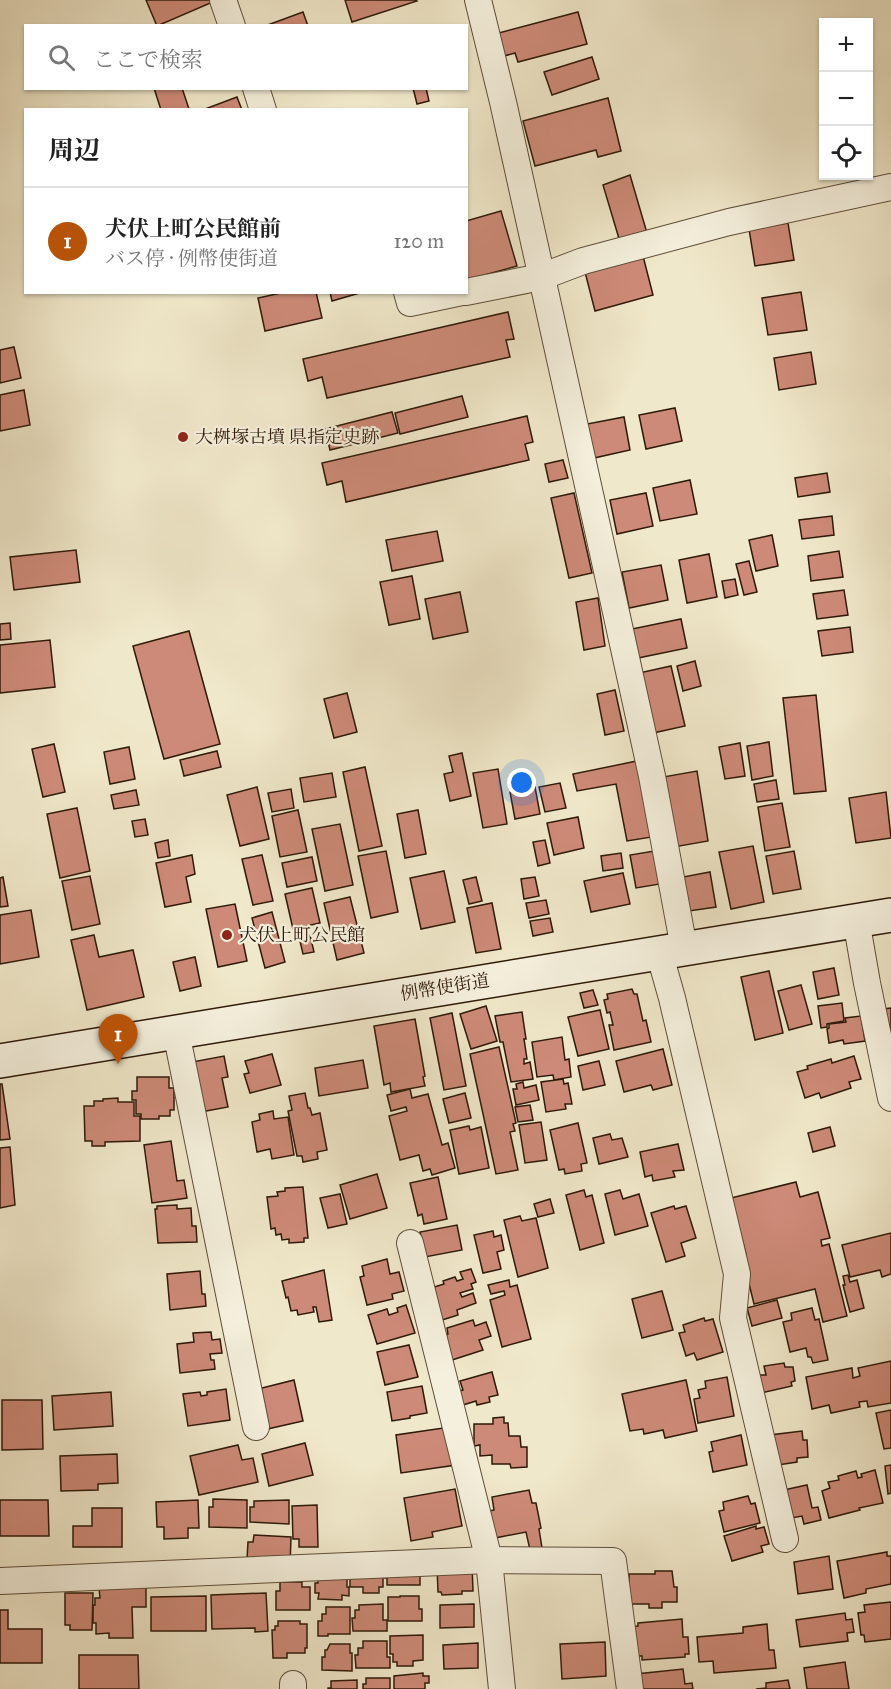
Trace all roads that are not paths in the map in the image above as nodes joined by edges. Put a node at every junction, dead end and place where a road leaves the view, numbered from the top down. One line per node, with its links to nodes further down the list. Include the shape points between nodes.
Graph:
1 (223, 0): 3 (street)
2 (478, 0): 7 (street)
3 (231, 24)
4 (257, 90): 5 (street)
5 (262, 108)
6 (891, 187): 7 (street, via 729,222 583,261)
7 (541, 277): 8 (street); 13 (street, via 652,776)
8 (468, 292)
9 (408, 294): 10 (street, via 410,303)
10 (453, 294)
11 (891, 915): 12 (main road, 例幣使街道)
12 (856, 920): 13 (main road, 例幣使街道); 16 (street)
13 (671, 950): 14 (main road, 例幣使街道); 19 (street, via 672,998 737,1274 733,1318)
14 (176, 1032): 15 (main road, 例幣使街道); 18 (street)
15 (0, 1061)
16 (891, 1098)
17 (410, 1243): 20 (street)
18 (256, 1427)
19 (785, 1539)
20 (489, 1560): 21 (street); 22 (street); 23 (street, via 613,1561)
21 (0, 1581)
22 (502, 1689)
23 (630, 1689)

